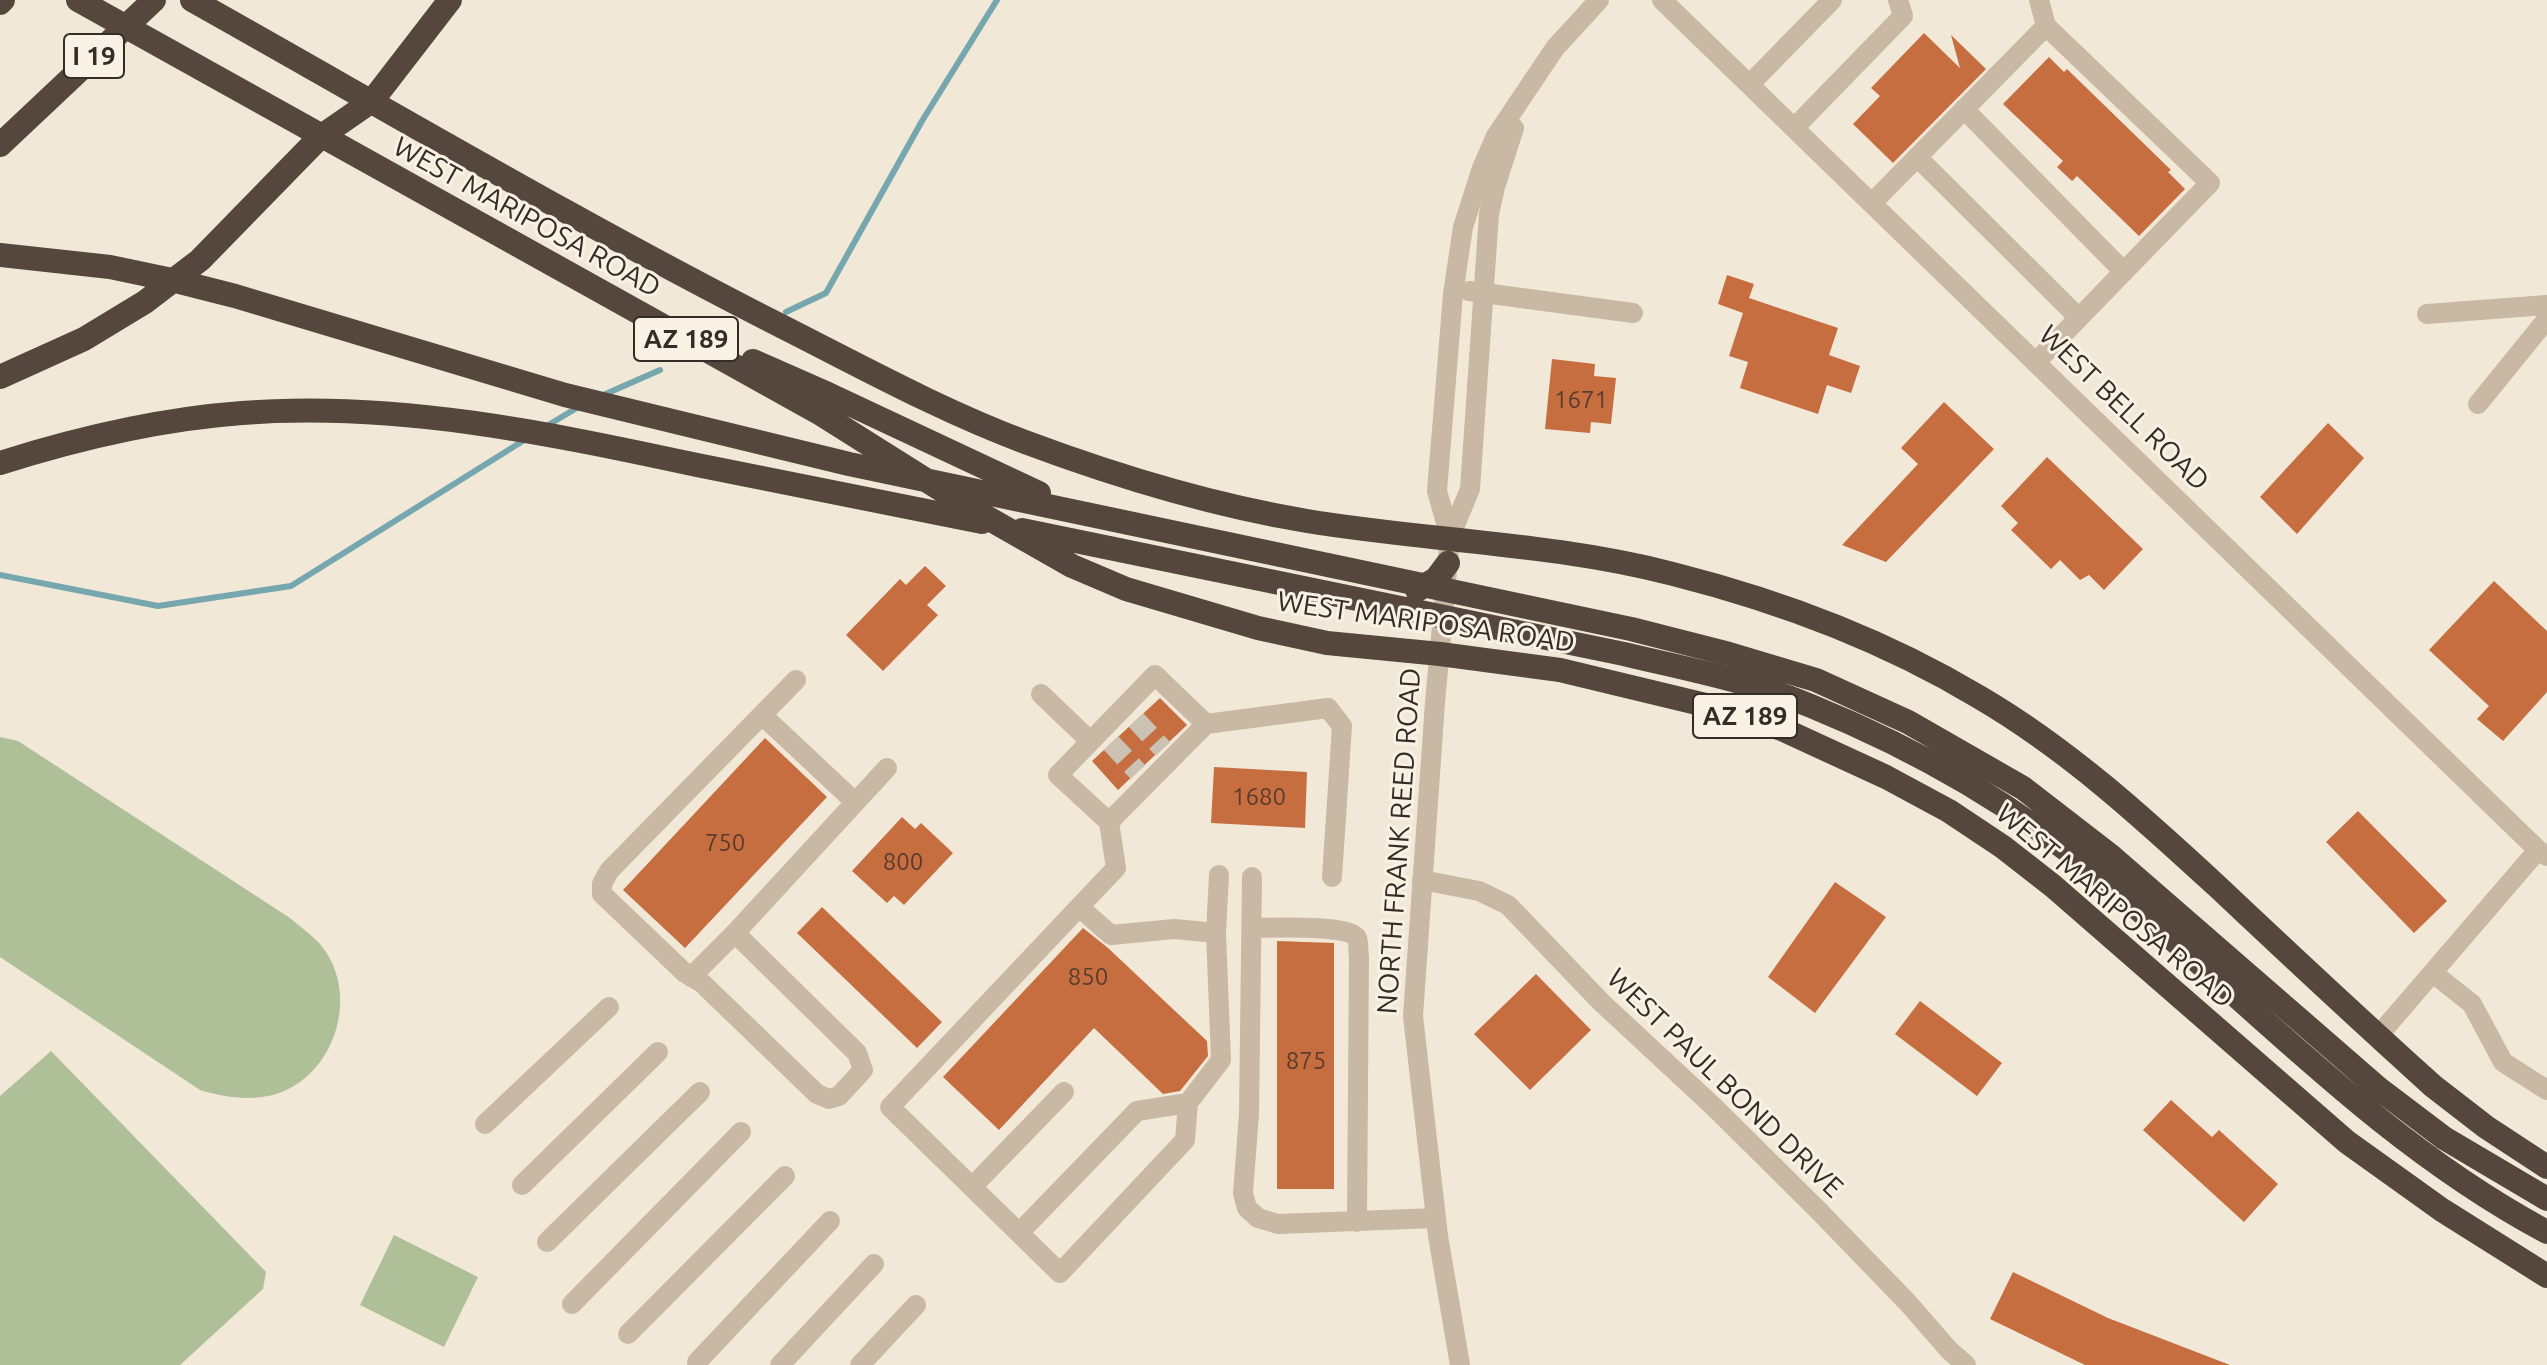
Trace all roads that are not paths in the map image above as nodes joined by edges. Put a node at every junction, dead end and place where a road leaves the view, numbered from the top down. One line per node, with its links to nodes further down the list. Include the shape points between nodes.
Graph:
1 (78, 0): 16 (highway, WEST MARIPOSA ROAD / AZ 189)
2 (154, 0): 17 (highway, I 19)
3 (192, 0): 13 (highway, WEST MARIPOSA ROAD / AZ 189)
4 (450, 0): 13 (highway)
5 (1599, 0): 11 (street)
6 (1662, 0): 12 (street, WEST BELL ROAD)
7 (1832, 0): 12 (street)
8 (1898, 0): 15 (street, via 1903,16)
9 (2039, 0): 10 (street)
10 (2046, 26): 14 (street); 21 (street, via 2210,183)
11 (1541, 70): 22 (street, via 1496,136 1482,168 1463,227); 23 (street, via 1508,142 1495,187)
12 (1750, 84): 15 (street, WEST BELL ROAD)
13 (372, 101): 16 (highway); 34 (highway, WEST MARIPOSA ROAD / AZ 189, via 578,218 969,419 1100,469 1203,499 1306,521)
14 (1964, 109): 18 (street); 21 (street)
15 (1795, 127): 19 (street, WEST BELL ROAD)
16 (320, 137): 30 (highway, via 200,260 145,302 84,339); 31 (highway, WEST MARIPOSA ROAD / AZ 189, via 645,316)
17 (0, 145)
18 (1917, 157): 19 (street); 27 (street)
19 (1873, 202): 29 (street, WEST BELL ROAD)
20 (0, 255): 69 (highway, via 172,280 565,395 849,464 1631,629 1816,680 1908,722 2023,788 2111,856 2378,1088 2444,1138)
21 (2124, 272): 27 (street)
22 (1454, 289): 23 (street); 34 (street, via 1437,491)
23 (1482, 292): 25 (street); 34 (street, via 1470,489)
24 (2547, 305): 26 (street)
25 (1633, 313)
26 (2427, 314)
27 (2079, 318): 29 (street)
28 (2547, 319): 32 (street)
29 (2037, 361): 45 (street, WEST BELL ROAD)
30 (0, 377)
31 (825, 404): 35 (highway, via 1155,538 1395,592 1425,587); 36 (highway, WEST MARIPOSA ROAD / AZ 189, via 1009,531 1126,589 1313,640)
32 (2478, 404)
33 (0, 463): 73 (highway, via 106,433 244,412 339,411 459,421 605,445 1722,678 1809,705 1905,748 2012,811 2101,877 2382,1123)
34 (1450, 537): 35 (street, NORTH FRANK REED ROAD); 57 (highway, WEST MARIPOSA ROAD / AZ 189, via 1594,557 1733,590 1880,644 1942,676 2013,718 2134,810)
35 (1448, 563): 36 (street, NORTH FRANK REED ROAD)
36 (1440, 654): 49 (street, NORTH FRANK REED ROAD); 77 (highway, WEST MARIPOSA ROAD / AZ 189, via 1560,670 1722,709 1784,730 1949,811 2053,886 2347,1142)
37 (796, 680): 39 (street)
38 (1041, 694): 41 (street)
39 (762, 715): 43 (street); 55 (street, via 602,884 602,894 616,910)
40 (1206, 724): 41 (street, via 1155,675 1130,714); 44 (street, via 1143,777); 48 (street, via 1328,708 1342,726)
41 (1100, 739): 44 (street, via 1058,775)
42 (887, 768): 43 (street)
43 (855, 802): 52 (street)
44 (1109, 822): 50 (street, via 1116,868)
45 (2542, 853): 54 (street)
46 (1219, 875): 53 (street)
47 (1252, 877): 51 (street)
48 (1332, 877)
49 (1422, 880): 70 (street, NORTH FRANK REED ROAD, via 1413,1016); 85 (street, WEST PAUL BOND DRIVE, via 1479,891 1508,905 1817,1209)
50 (1079, 907): 53 (street, via 1111,935 1174,929); 68 (street, via 890,1107)
51 (1252, 928): 72 (street, via 1325,929 1351,932 1357,938); 72 (street, via 1243,1193 1247,1208 1278,1224)
52 (735, 933): 55 (street); 55 (street, via 857,1053 863,1070 839,1096 817,1094)
53 (1216, 933): 62 (street, via 1221,1060)
54 (2433, 973): 57 (street); 59 (street, via 2472,1004 2503,1062)
55 (691, 977)
56 (609, 1007): 63 (street)
57 (2378, 1036): 65 (highway, WEST MARIPOSA ROAD / AZ 189, via 2465,1111)
58 (658, 1052): 67 (street)
59 (2547, 1090)
60 (700, 1092): 75 (street)
61 (1064, 1092): 68 (street)
62 (1188, 1103): 74 (street, via 1137,1111); 74 (street, via 1185,1140 1060,1273)
63 (485, 1124)
64 (741, 1132): 78 (street)
65 (2547, 1167)
66 (785, 1176): 80 (street)
67 (522, 1185)
68 (972, 1187): 74 (street)
69 (2547, 1199)
70 (1436, 1218): 72 (street); 84 (street, NORTH FRANK REED ROAD)
71 (830, 1221): 81 (street)
72 (1357, 1222)
73 (2547, 1232)
74 (1019, 1233)
75 (547, 1242)
76 (874, 1264): 82 (street)
77 (2547, 1276)
78 (572, 1304)
79 (916, 1305): 83 (street)
80 (628, 1334)
81 (697, 1362)
82 (780, 1365)
83 (860, 1365)
84 (1460, 1365)
85 (1966, 1365)

